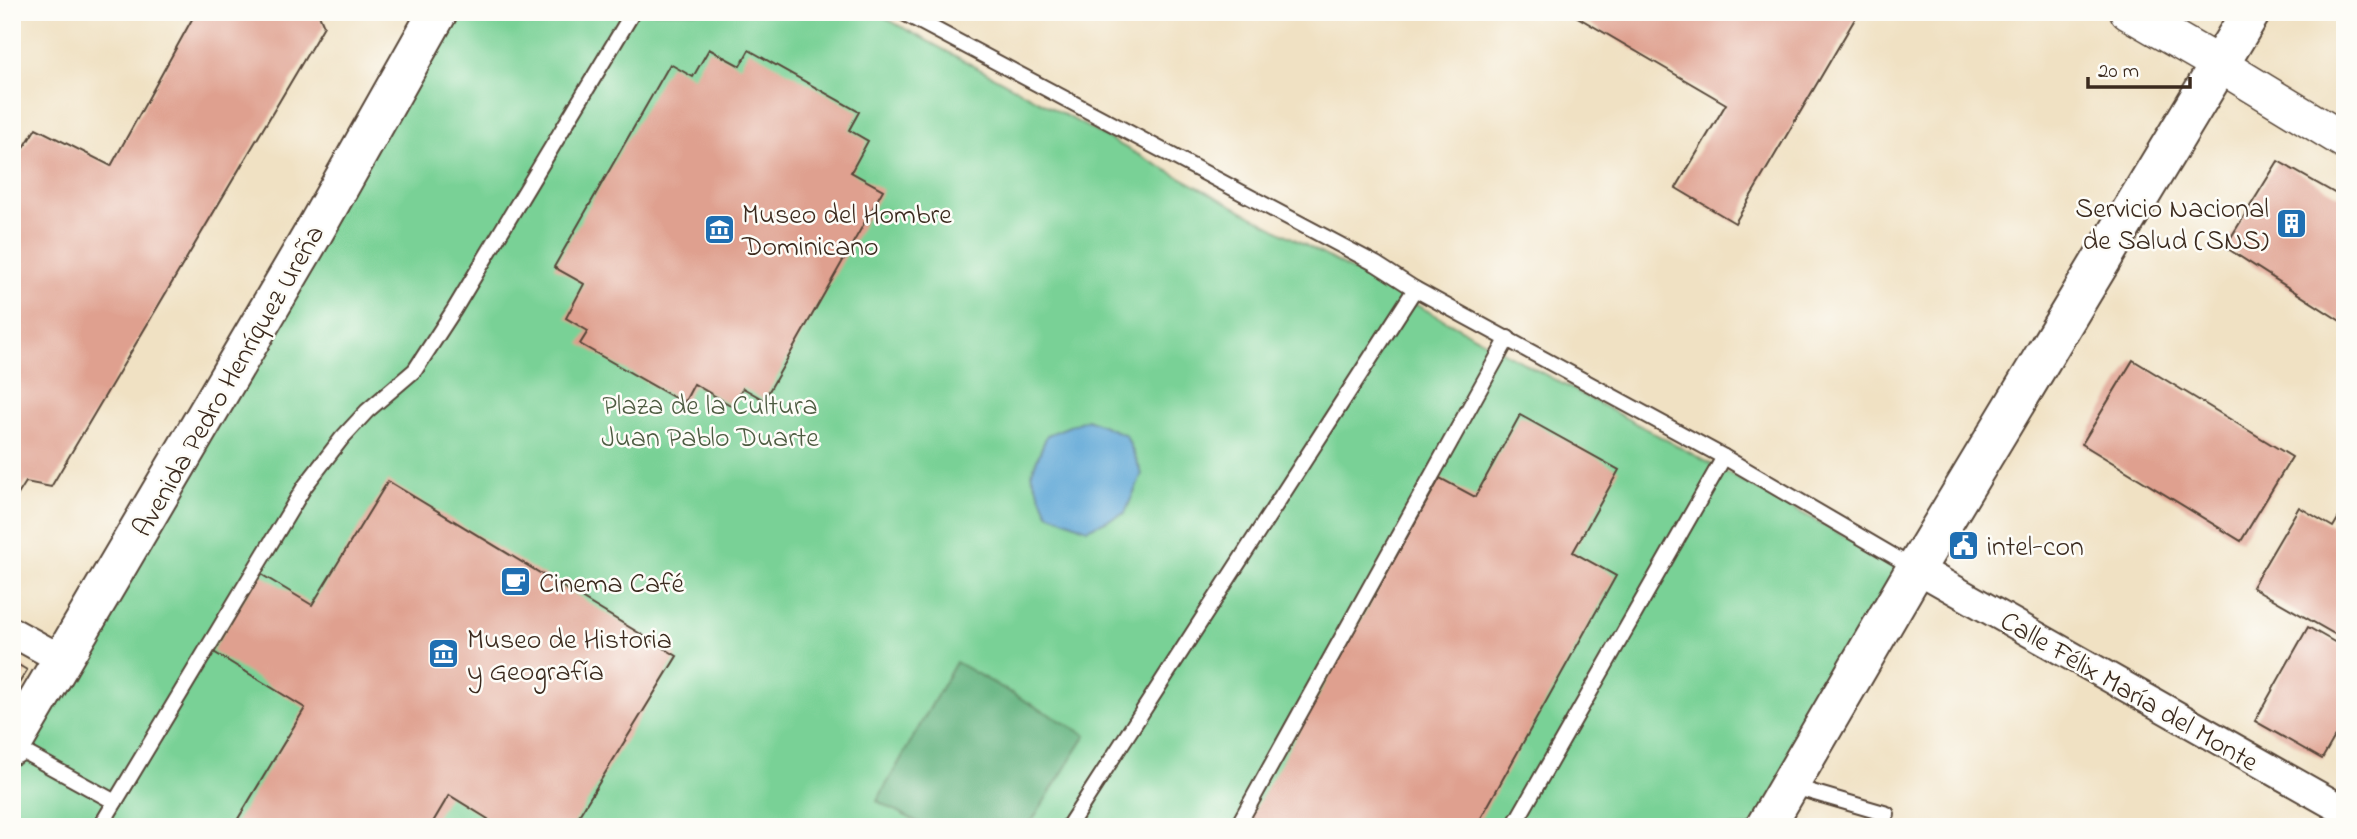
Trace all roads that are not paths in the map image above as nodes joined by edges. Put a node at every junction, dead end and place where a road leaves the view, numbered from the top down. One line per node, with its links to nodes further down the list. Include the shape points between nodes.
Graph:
1 (438, 12): 13 (main road, Avenida Pedro Henríquez Ureña)
2 (633, 12): 16 (lane, via 415,370 367,411 305,486)
3 (902, 12): 8 (lane)
4 (2128, 12): 6 (street)
5 (2251, 12): 6 (main road)
6 (2220, 65): 7 (street); 11 (main road)
7 (2345, 141)
8 (1415, 289): 9 (lane); 20 (lane)
9 (1508, 338): 10 (lane); 21 (lane)
10 (1724, 457): 11 (lane); 22 (lane)
11 (1916, 568): 15 (main road); 17 (street, Calle Félix María del Monte)
12 (12, 632): 13 (street)
13 (63, 660): 14 (main road, Avenida Pedro Henríquez Ureña)
14 (12, 745): 16 (lane)
15 (1789, 785): 18 (lane); 23 (main road)
16 (115, 803): 19 (lane)
17 (2345, 813): 24 (street)
18 (1887, 814)
19 (104, 825)
20 (1068, 827)
21 (1237, 827)
22 (1513, 827)
23 (1765, 827)
24 (2337, 827)

